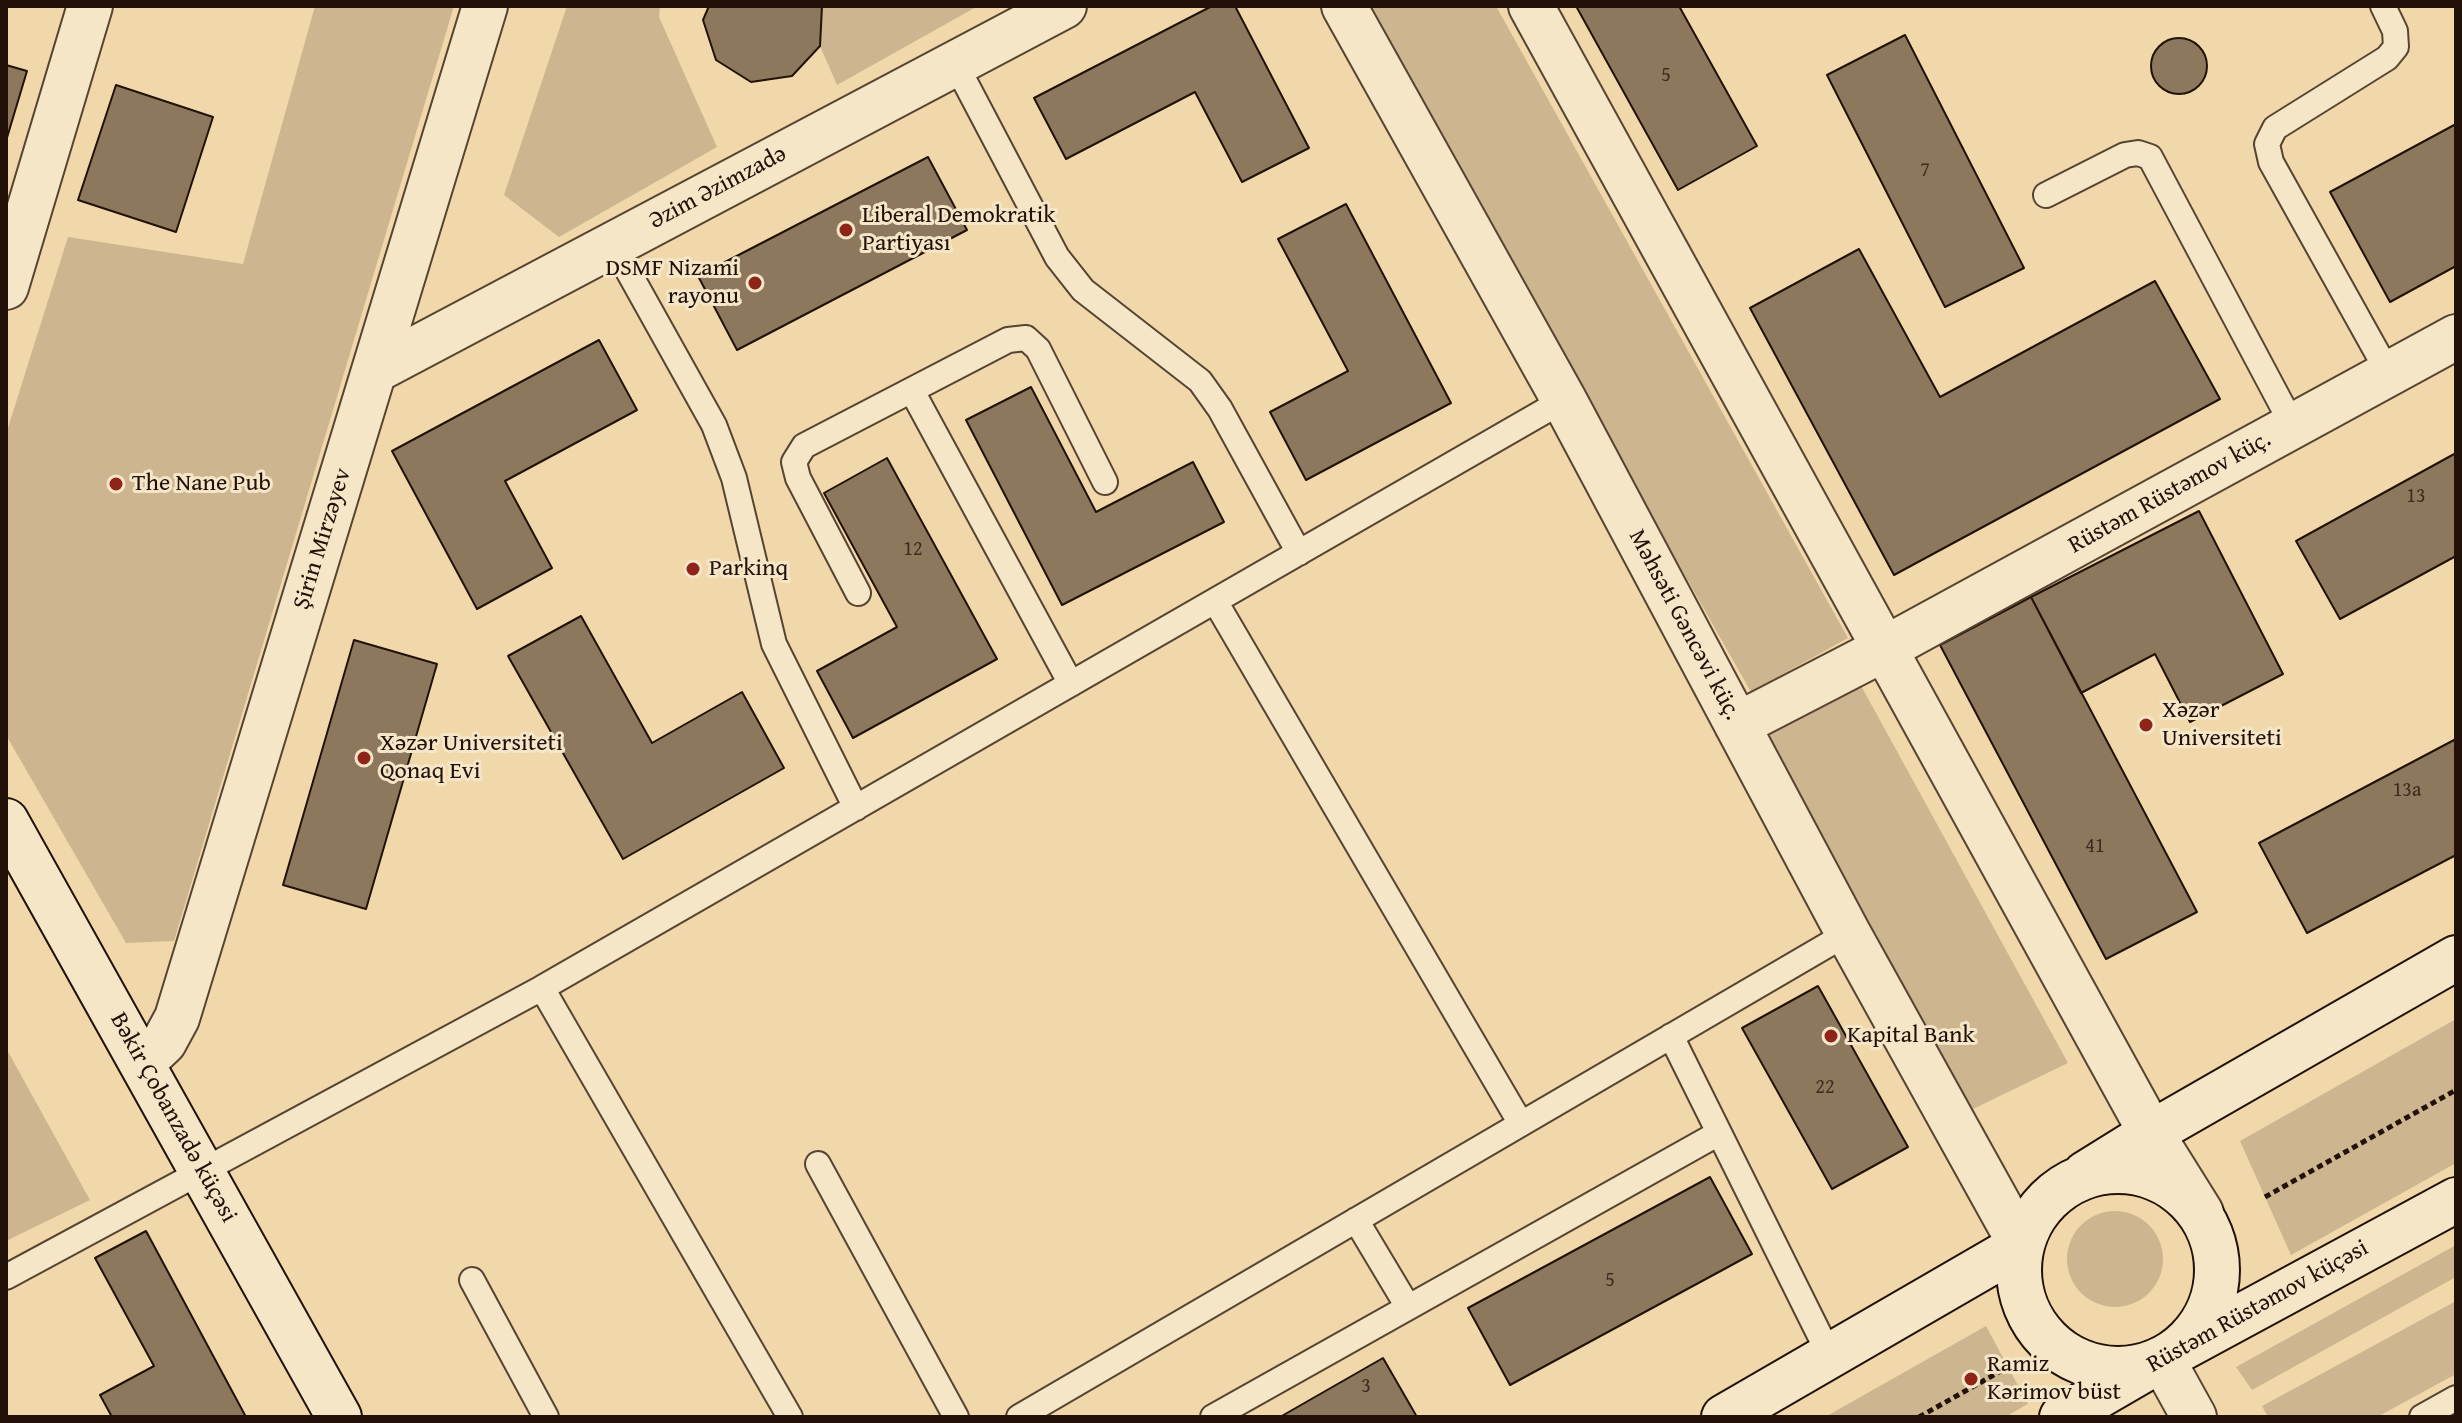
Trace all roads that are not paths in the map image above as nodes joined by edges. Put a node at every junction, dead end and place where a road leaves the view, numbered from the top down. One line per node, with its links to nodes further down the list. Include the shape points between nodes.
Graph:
1 (90, 6): 10 (street)
2 (485, 6): 12 (street, Şirin Mirzəyev)
3 (1344, 6): 15 (street, Məhsəti Gəncəvi küç.)
4 (1531, 6): 21 (street)
5 (2383, 6): 13 (lane, via 2395,31 2396,47 2387,58 2275,128 2267,144 2271,162)
6 (1049, 9): 7 (street, Əzim Əzimzadə)
7 (955, 63): 9 (street, Əzim Əzimzadə); 18 (lane, via 1057,257 1083,290 1200,381)
8 (2046, 195): 16 (lane, via 2125,155 2150,157)
9 (613, 244): 12 (street, Əzim Əzimzadə); 24 (lane, via 714,425 734,478 774,644)
10 (6, 287)
11 (2456, 337): 13 (street, Rüstəm Rüstəmov küç.)
12 (374, 371): 30 (street, Şirin Mirzəyev, via 177,1018 164,1042)
13 (2389, 374): 16 (street, Rüstəm Rüstəmov küç.)
14 (912, 391): 17 (lane, via 1008,340 1026,338 1038,349); 19 (lane, via 804,446 794,462); 22 (lane)
15 (1564, 400): 18 (lane); 23 (street, Məhsəti Gəncəvi küç.)
16 (2293, 426): 21 (street, Rüstəm Rüstəmov küç.)
17 (1105, 482)
18 (1299, 553): 20 (lane)
19 (858, 593)
20 (1215, 601): 22 (lane); 31 (lane)
21 (1884, 649): 23 (street, Rüstəm Rüstəmov küç.); 33 (street)
22 (1071, 684): 24 (lane)
23 (1737, 725): 26 (street, Məhsəti Gəncəvi küç.)
24 (856, 808): 28 (lane)
25 (6, 821): 30 (street, Bəkir Çobanzadə küçəsi)
26 (1848, 933): 29 (lane); 40 (street, Məhsəti Gəncəvi küç.)
27 (2456, 958): 33 (street)
28 (542, 988): 35 (lane); 49 (lane)
29 (1671, 1036): 31 (lane); 32 (lane)
30 (143, 1062): 35 (street, Bəkir Çobanzadə küçəsi)
31 (1521, 1124): 39 (lane)
32 (1719, 1133): 43 (lane); 44 (lane)
33 (2151, 1133): 36 (street); 38 (street)
34 (818, 1164): 50 (lane)
35 (202, 1171): 41 (lane); 47 (street, Bəkir Çobanzadə küçəsi)
36 (2078, 1178): 38 (street, via 2111,1170 2145,1174 2176,1189); 40 (street, via 2052,1195 2033,1217)
37 (2456, 1200): 45 (street, Rüstəm Rüstəmov küçəsi)
38 (2201, 1213): 45 (street, via 2215,1245 2215,1290 2209,1312 2189,1341)
39 (1356, 1220): 43 (lane); 51 (lane)
40 (2021, 1245): 44 (street); 45 (street, via 2018,1275 2024,1305 2039,1331 2061,1352 2092,1366 2126,1369)
41 (6, 1277)
42 (472, 1280): 48 (lane)
43 (1408, 1307): 52 (lane)
44 (1830, 1356): 53 (street)
45 (2162, 1359): 54 (street, Rüstəm Rüstəmov küçəsi); 55 (street)
46 (2456, 1398): 56 (lane)
47 (339, 1417)
48 (546, 1417)
49 (790, 1417)
50 (956, 1417)
51 (1019, 1417)
52 (1213, 1417)
53 (1724, 1417)
54 (2062, 1417)
55 (2194, 1417)
56 (2422, 1417)

